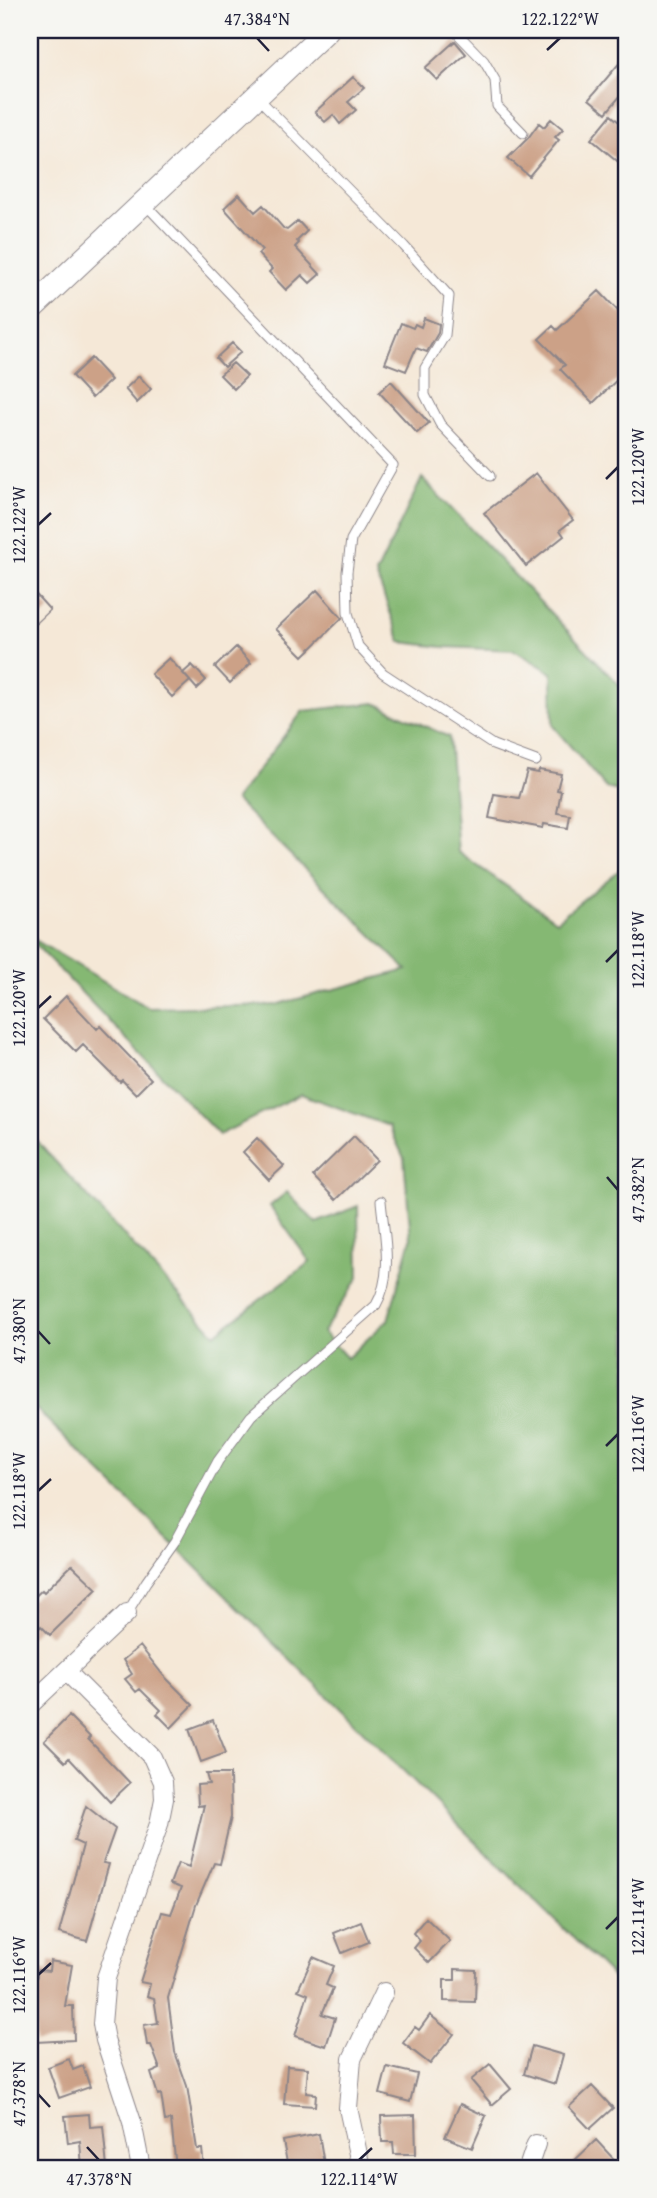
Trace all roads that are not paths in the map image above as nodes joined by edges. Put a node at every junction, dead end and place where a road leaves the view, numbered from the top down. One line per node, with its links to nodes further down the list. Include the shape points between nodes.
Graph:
1 (327, 30): 3 (street)
2 (454, 30): 4 (lane, via 484,61 495,80 497,106)
3 (256, 96): 5 (street); 7 (lane, via 449,296 445,335 425,368 425,396 440,424)
4 (523, 133)
5 (144, 202): 6 (street); 8 (lane, via 393,465 351,540 348,613 358,646 383,673 493,745)
6 (30, 310)
7 (490, 476)
8 (536, 761)
9 (380, 1201): 10 (lane, via 387,1265 384,1291 376,1305 245,1424)
10 (127, 1613): 11 (street)
11 (66, 1671): 12 (street); 15 (street, via 152,1757 163,1782 159,1824 106,1978 103,2003 105,2040)
12 (30, 1705)
13 (384, 1992): 16 (street, via 352,2059 348,2108)
14 (536, 2144): 17 (street)
15 (141, 2168)
16 (361, 2168)
17 (528, 2168)

